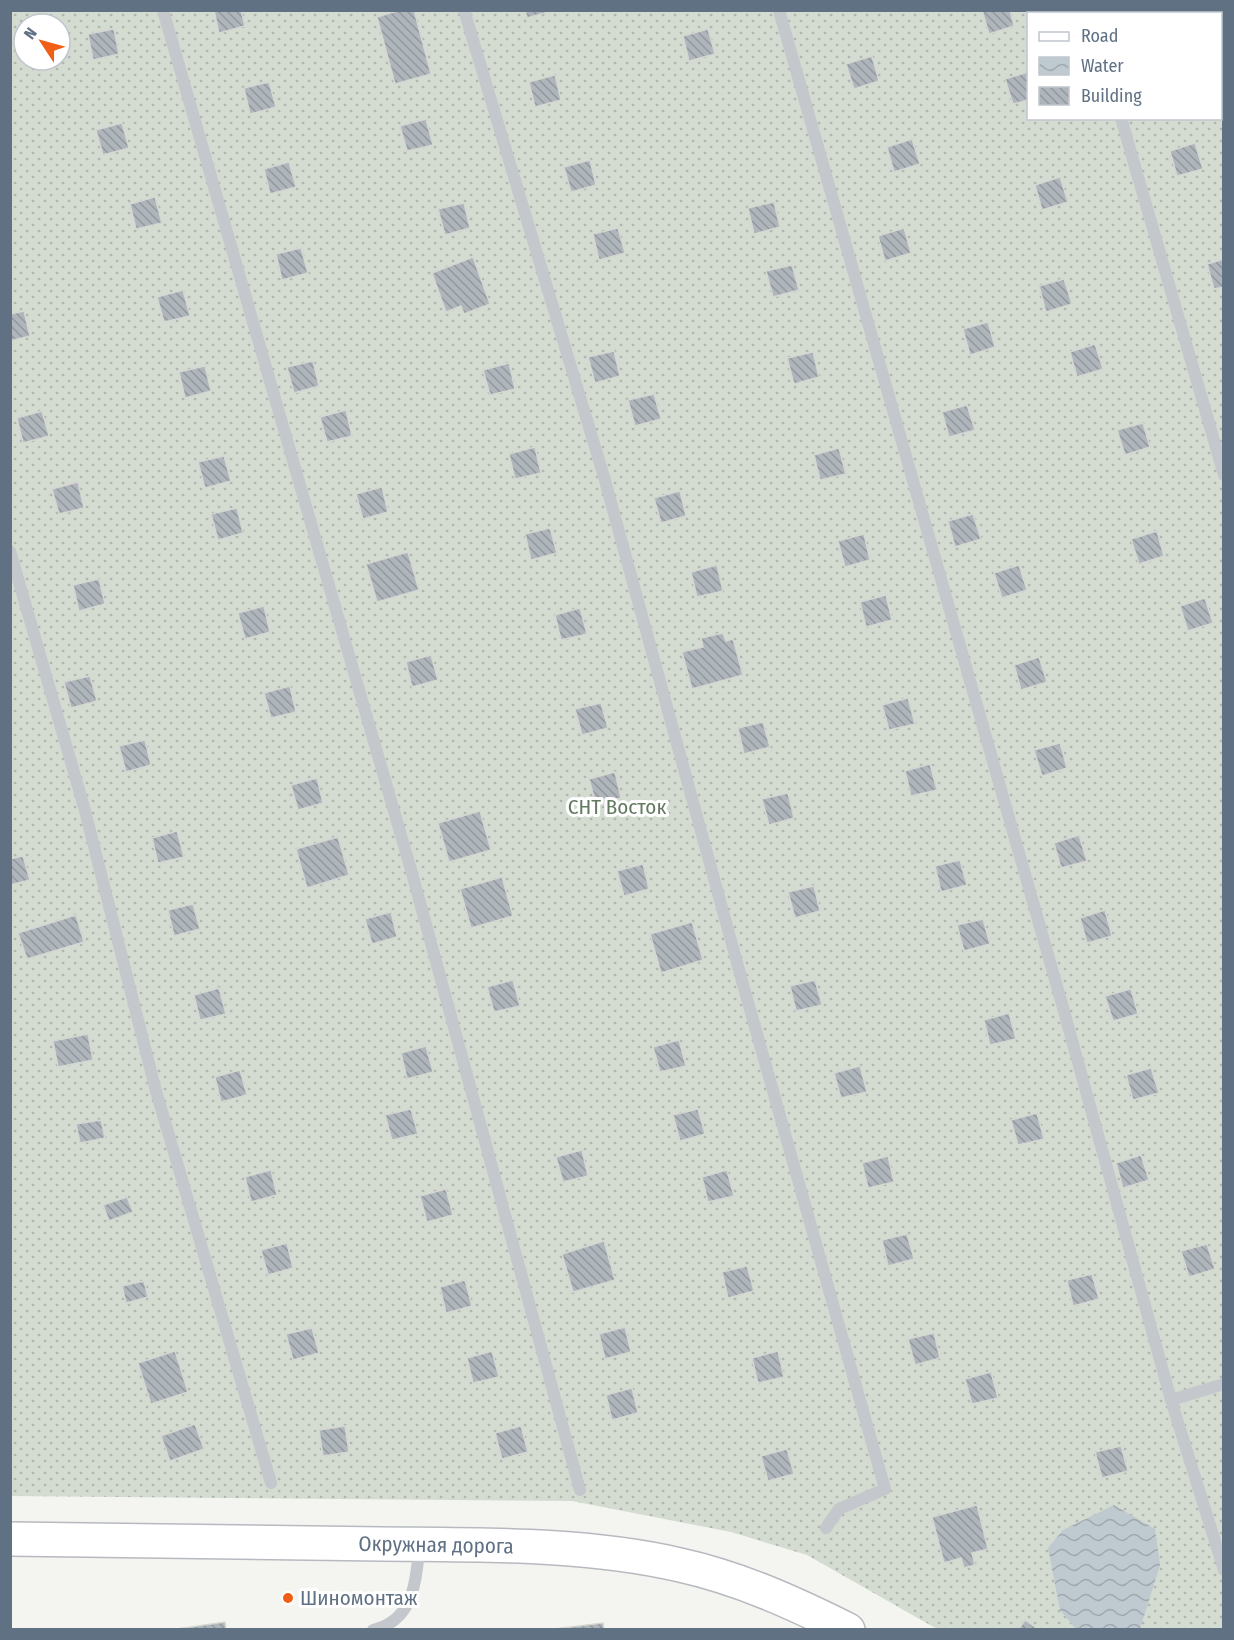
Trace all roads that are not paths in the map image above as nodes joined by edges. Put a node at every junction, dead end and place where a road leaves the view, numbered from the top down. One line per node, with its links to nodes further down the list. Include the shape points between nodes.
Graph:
1 (163, 10): 10 (lane, via 413,877)
2 (464, 10): 11 (lane, via 604,477 885,1489 839,1509)
3 (779, 10): 8 (lane)
4 (1122, 120): 5 (lane)
5 (1224, 475)
6 (10, 550): 9 (lane, via 84,807 156,1091)
7 (1224, 1384): 8 (lane)
8 (1171, 1400): 14 (lane)
9 (271, 1483)
10 (580, 1490)
11 (826, 1528)
12 (10, 1539): 13 (main road, Окружная дорога)
13 (420, 1544): 15 (lane, via 414,1590 404,1611 386,1627); 16 (main road, Окружная дорога, via 514,1546 634,1556 680,1565 780,1597)
14 (1224, 1570)
15 (373, 1629)
16 (848, 1629)

